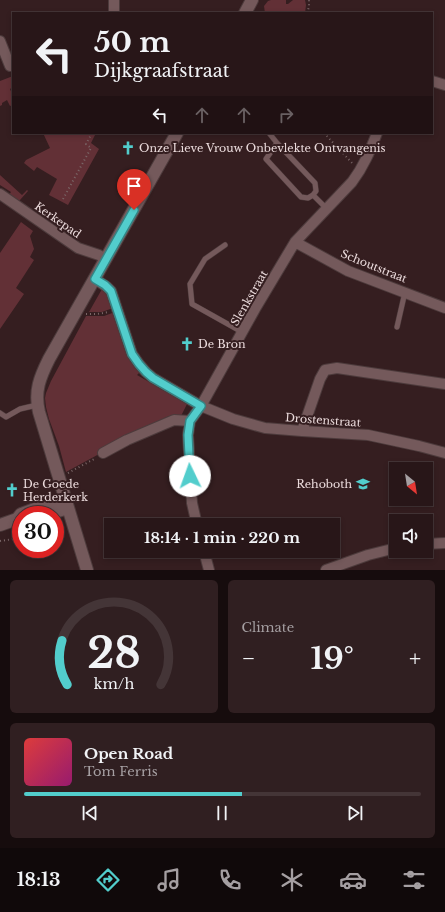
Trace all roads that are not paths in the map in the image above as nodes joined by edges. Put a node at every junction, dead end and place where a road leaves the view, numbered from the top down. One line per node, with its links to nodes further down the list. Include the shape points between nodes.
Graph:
1 (114, 0): 3 (street)
2 (252, 0): 4 (street)
3 (114, 12)
4 (246, 12)
5 (0, 41): 6 (street)
6 (12, 66): 7 (street)
7 (0, 69)
8 (433, 81): 9 (street)
9 (445, 85)
10 (176, 134): 19 (street)
11 (270, 134): 13 (lane)
12 (377, 134): 16 (street, Slenkstraat, via 360,171)
13 (277, 143): 15 (lane, via 315,183 316,191); 15 (lane, via 266,159 301,197 308,198)
14 (0, 194): 19 (street, Kerkepad, via 78,248)
15 (313, 195): 16 (lane)
16 (327, 209): 17 (street, Slenkstraat)
17 (296, 242): 21 (street, Schoutstraat, via 348,271); 24 (street, Slenkstraat)
18 (225, 245): 24 (lane, via 205,259 190,284 192,304)
19 (106, 259): 20 (street)
20 (95, 279): 26 (street, via 42,373 37,388); 27 (street, Drostenstraat, via 111,291 132,354 139,364 153,378)
21 (405, 292): 22 (street, Schoutstraat); 23 (lane)
22 (445, 308)
23 (397, 327)
24 (242, 332): 27 (street, Slenkstraat)
25 (445, 384): 30 (street, via 336,368 325,370)
26 (37, 405): 28 (lane, via 20,409 6,417); 33 (street)
27 (201, 406): 29 (street, Slenkstraat); 30 (street, Drostenstraat, via 265,428)
28 (0, 413)
29 (190, 421): 31 (street, via 174,420); 36 (street, via 188,435 192,503)
30 (302, 431): 32 (street, Drostenstraat, via 368,435)
31 (103, 453)
32 (445, 453)
33 (66, 503): 34 (street); 35 (street); 43 (street)
34 (54, 506)
35 (61, 506)
36 (195, 518)
37 (12, 522): 38 (street)
38 (0, 525)
39 (445, 543): 40 (street)
40 (433, 544)
41 (389, 550): 45 (street)
42 (206, 558): 44 (street)
43 (87, 570)
44 (210, 570)
45 (326, 570)

